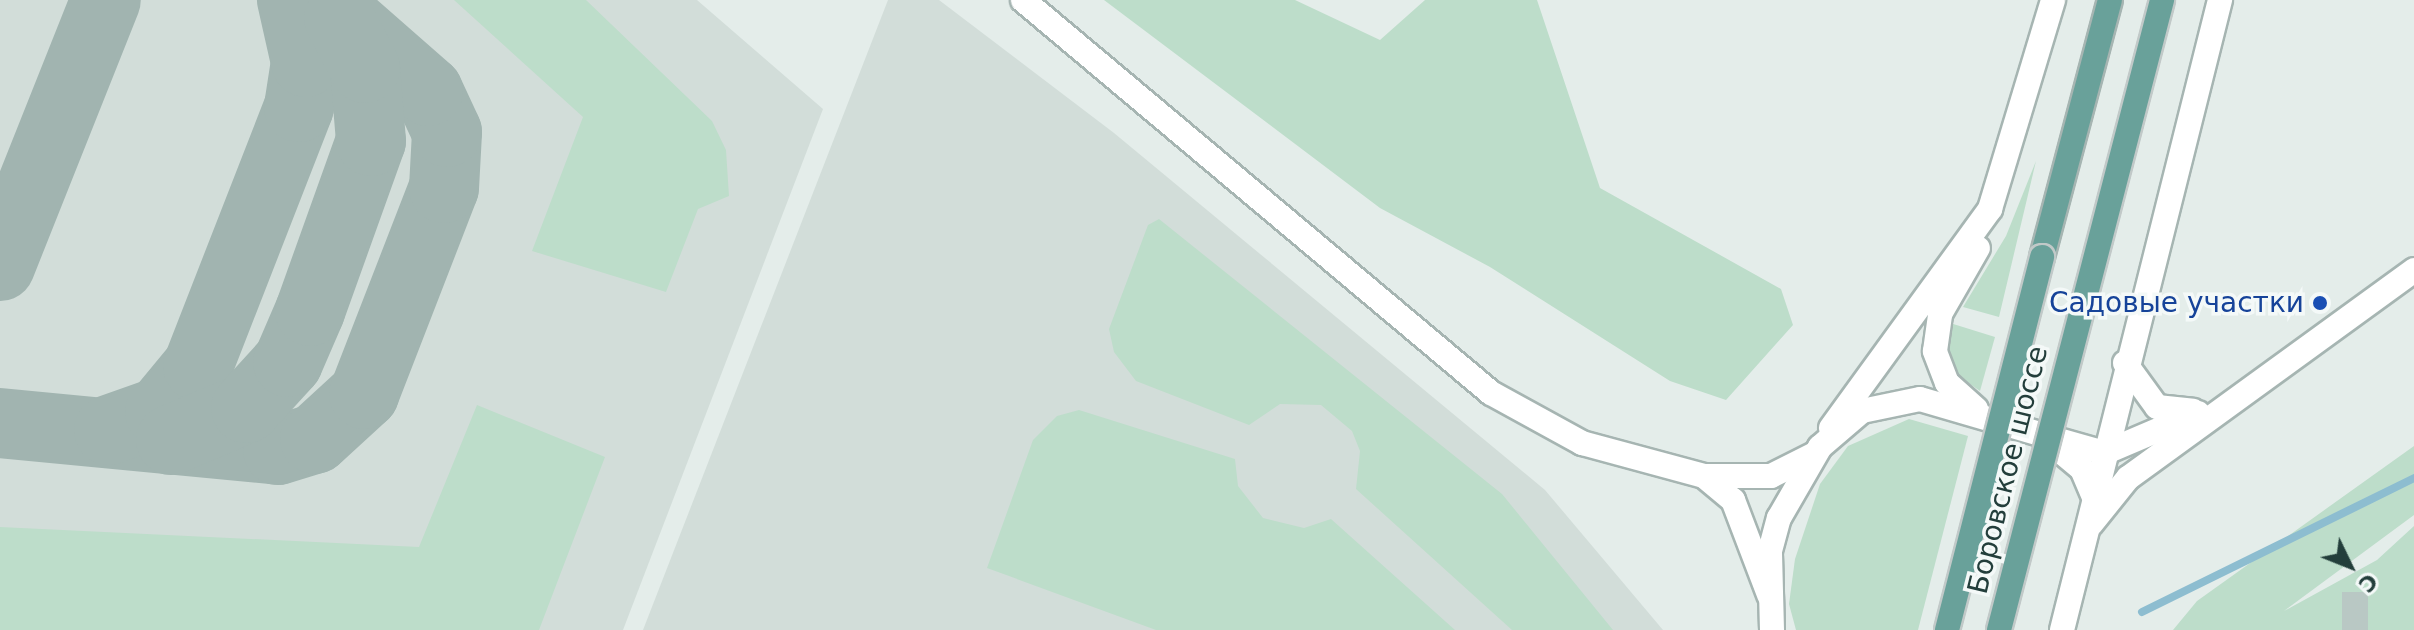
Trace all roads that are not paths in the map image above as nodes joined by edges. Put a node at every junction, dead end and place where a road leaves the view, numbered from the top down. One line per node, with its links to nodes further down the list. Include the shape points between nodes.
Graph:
1 (1023, 0): 14 (main road, via 1491,393 1571,439)
2 (2053, 0): 6 (main road)
3 (2110, 0): 19 (main road, Боровское шоссе, bridge)
4 (2162, 0): 20 (main road, Боровское шоссе, bridge)
5 (2220, 0): 8 (main road)
6 (1996, 196): 10 (main road, via 1985,236 1940,314 1935,351 1947,383); 12 (main road)
7 (2414, 270): 9 (main road)
8 (2125, 363): 9 (main road, via 2135,385 2164,412); 13 (main road)
9 (2222, 403): 13 (main road); 16 (main road, via 2107,497)
10 (1992, 419): 11 (main road); 12 (main road, via 1920,399 1889,401 1848,418)
11 (2040, 434): 13 (main road); 15 (main road, via 2082,469)
12 (1817, 450): 14 (main road, via 1771,476); 17 (main road, via 1779,518)
13 (2104, 453): 15 (main road)
14 (1704, 476): 17 (main road, via 1733,500)
15 (2093, 495): 16 (main road)
16 (2077, 560): 21 (main road)
17 (1769, 595): 18 (main road)
18 (1772, 630)
19 (1947, 630)
20 (1999, 630)
21 (2062, 630)

